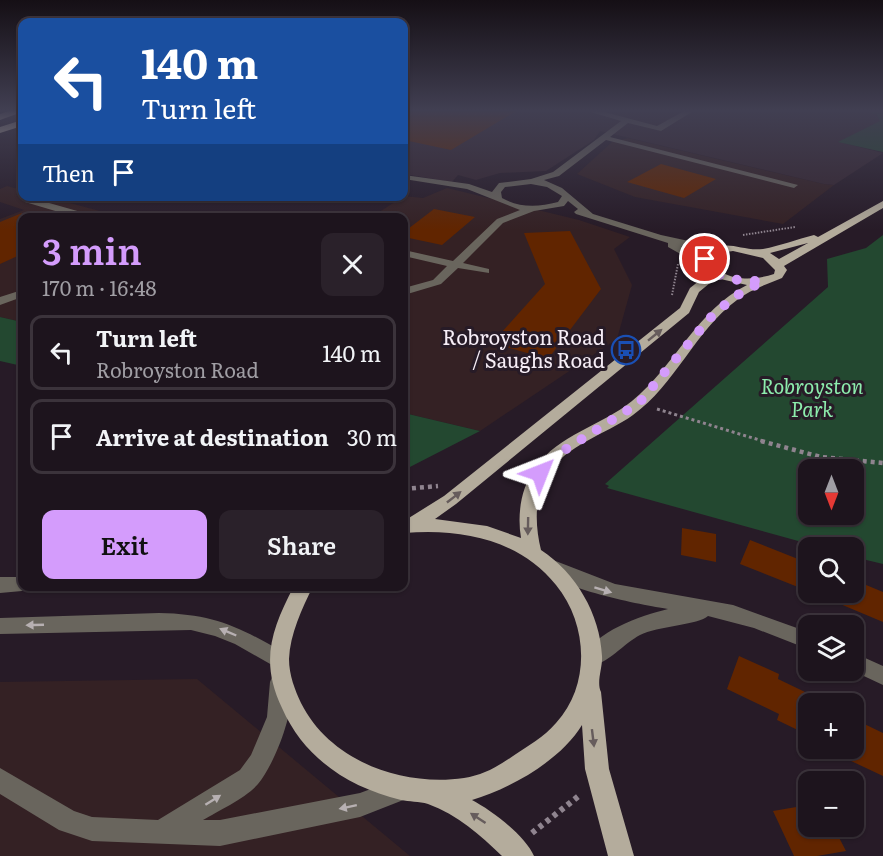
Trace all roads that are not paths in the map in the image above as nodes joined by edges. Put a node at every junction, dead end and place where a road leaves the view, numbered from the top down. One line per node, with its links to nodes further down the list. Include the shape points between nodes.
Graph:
1 (587, 150): 3 (street)
2 (655, 150): 7 (street)
3 (556, 174): 5 (street); 8 (street)
4 (408, 178): 9 (street)
5 (529, 182): 6 (street); 8 (street)
6 (502, 185): 9 (street); 10 (street)
7 (794, 185)
8 (554, 186): 11 (street)
9 (469, 187): 10 (street)
10 (496, 196): 14 (street)
11 (567, 196): 17 (street, via 561,204); 20 (street)
12 (32, 201): 15 (street)
13 (49, 201): 15 (street)
14 (505, 203): 18 (street); 21 (street)
15 (43, 204): 19 (street)
16 (883, 204): 22 (main road)
17 (546, 208): 18 (street); 20 (street)
18 (532, 209): 21 (street)
19 (74, 213)
20 (589, 213): 23 (street)
21 (500, 221): 28 (street)
22 (838, 232): 25 (main road); 27 (main road)
23 (659, 238): 24 (street); 29 (street)
24 (717, 250): 25 (main road, via 733,248); 29 (main road, via 705,259)
25 (759, 253): 27 (main road)
26 (408, 255): 28 (street)
27 (779, 264): 31 (main road, via 778,276)
28 (453, 265): 30 (street); 32 (street, via 437,282)
29 (711, 268): 31 (main road, via 737,280); 35 (main road, one-way to 29, via 434,512 685,310)
30 (485, 271)
31 (763, 281): 37 (main road, one-way to 37, via 734,297 710,318 639,403 555,456 540,473 527,522)
32 (408, 291)
33 (18, 294): 34 (street)
34 (0, 301)
35 (408, 524)
36 (408, 526): 37 (main road, via 456,525 494,533)
37 (533, 552): 38 (main road)
38 (550, 566): 42 (street, one-way to 42, via 581,583 611,592); 47 (main road, via 566,582 585,616)
39 (18, 584): 40 (street)
40 (0, 585)
41 (301, 591): 46 (main road, via 287,615)
42 (721, 611): 44 (street, via 772,624); 47 (street, via 656,618 634,627)
43 (0, 626): 46 (street, one-way to 43, via 242,638 191,622)
44 (798, 636)
45 (864, 667): 48 (street)
46 (280, 669): 50 (main road, via 291,709 306,733 351,770); 52 (street, one-way to 46, via 248,778 259,763 278,717)
47 (591, 669): 51 (main road, via 580,708 558,741 495,781 466,789); 54 (main road, one-way to 54, via 591,721 600,780)
48 (883, 676)
49 (0, 780): 52 (street, via 68,821 92,829)
50 (404, 789): 51 (main road); 52 (street, one-way to 52, via 360,805 231,831)
51 (428, 791): 53 (main road, one-way to 51, via 478,817)
52 (163, 831)
53 (517, 852)
54 (621, 856)

